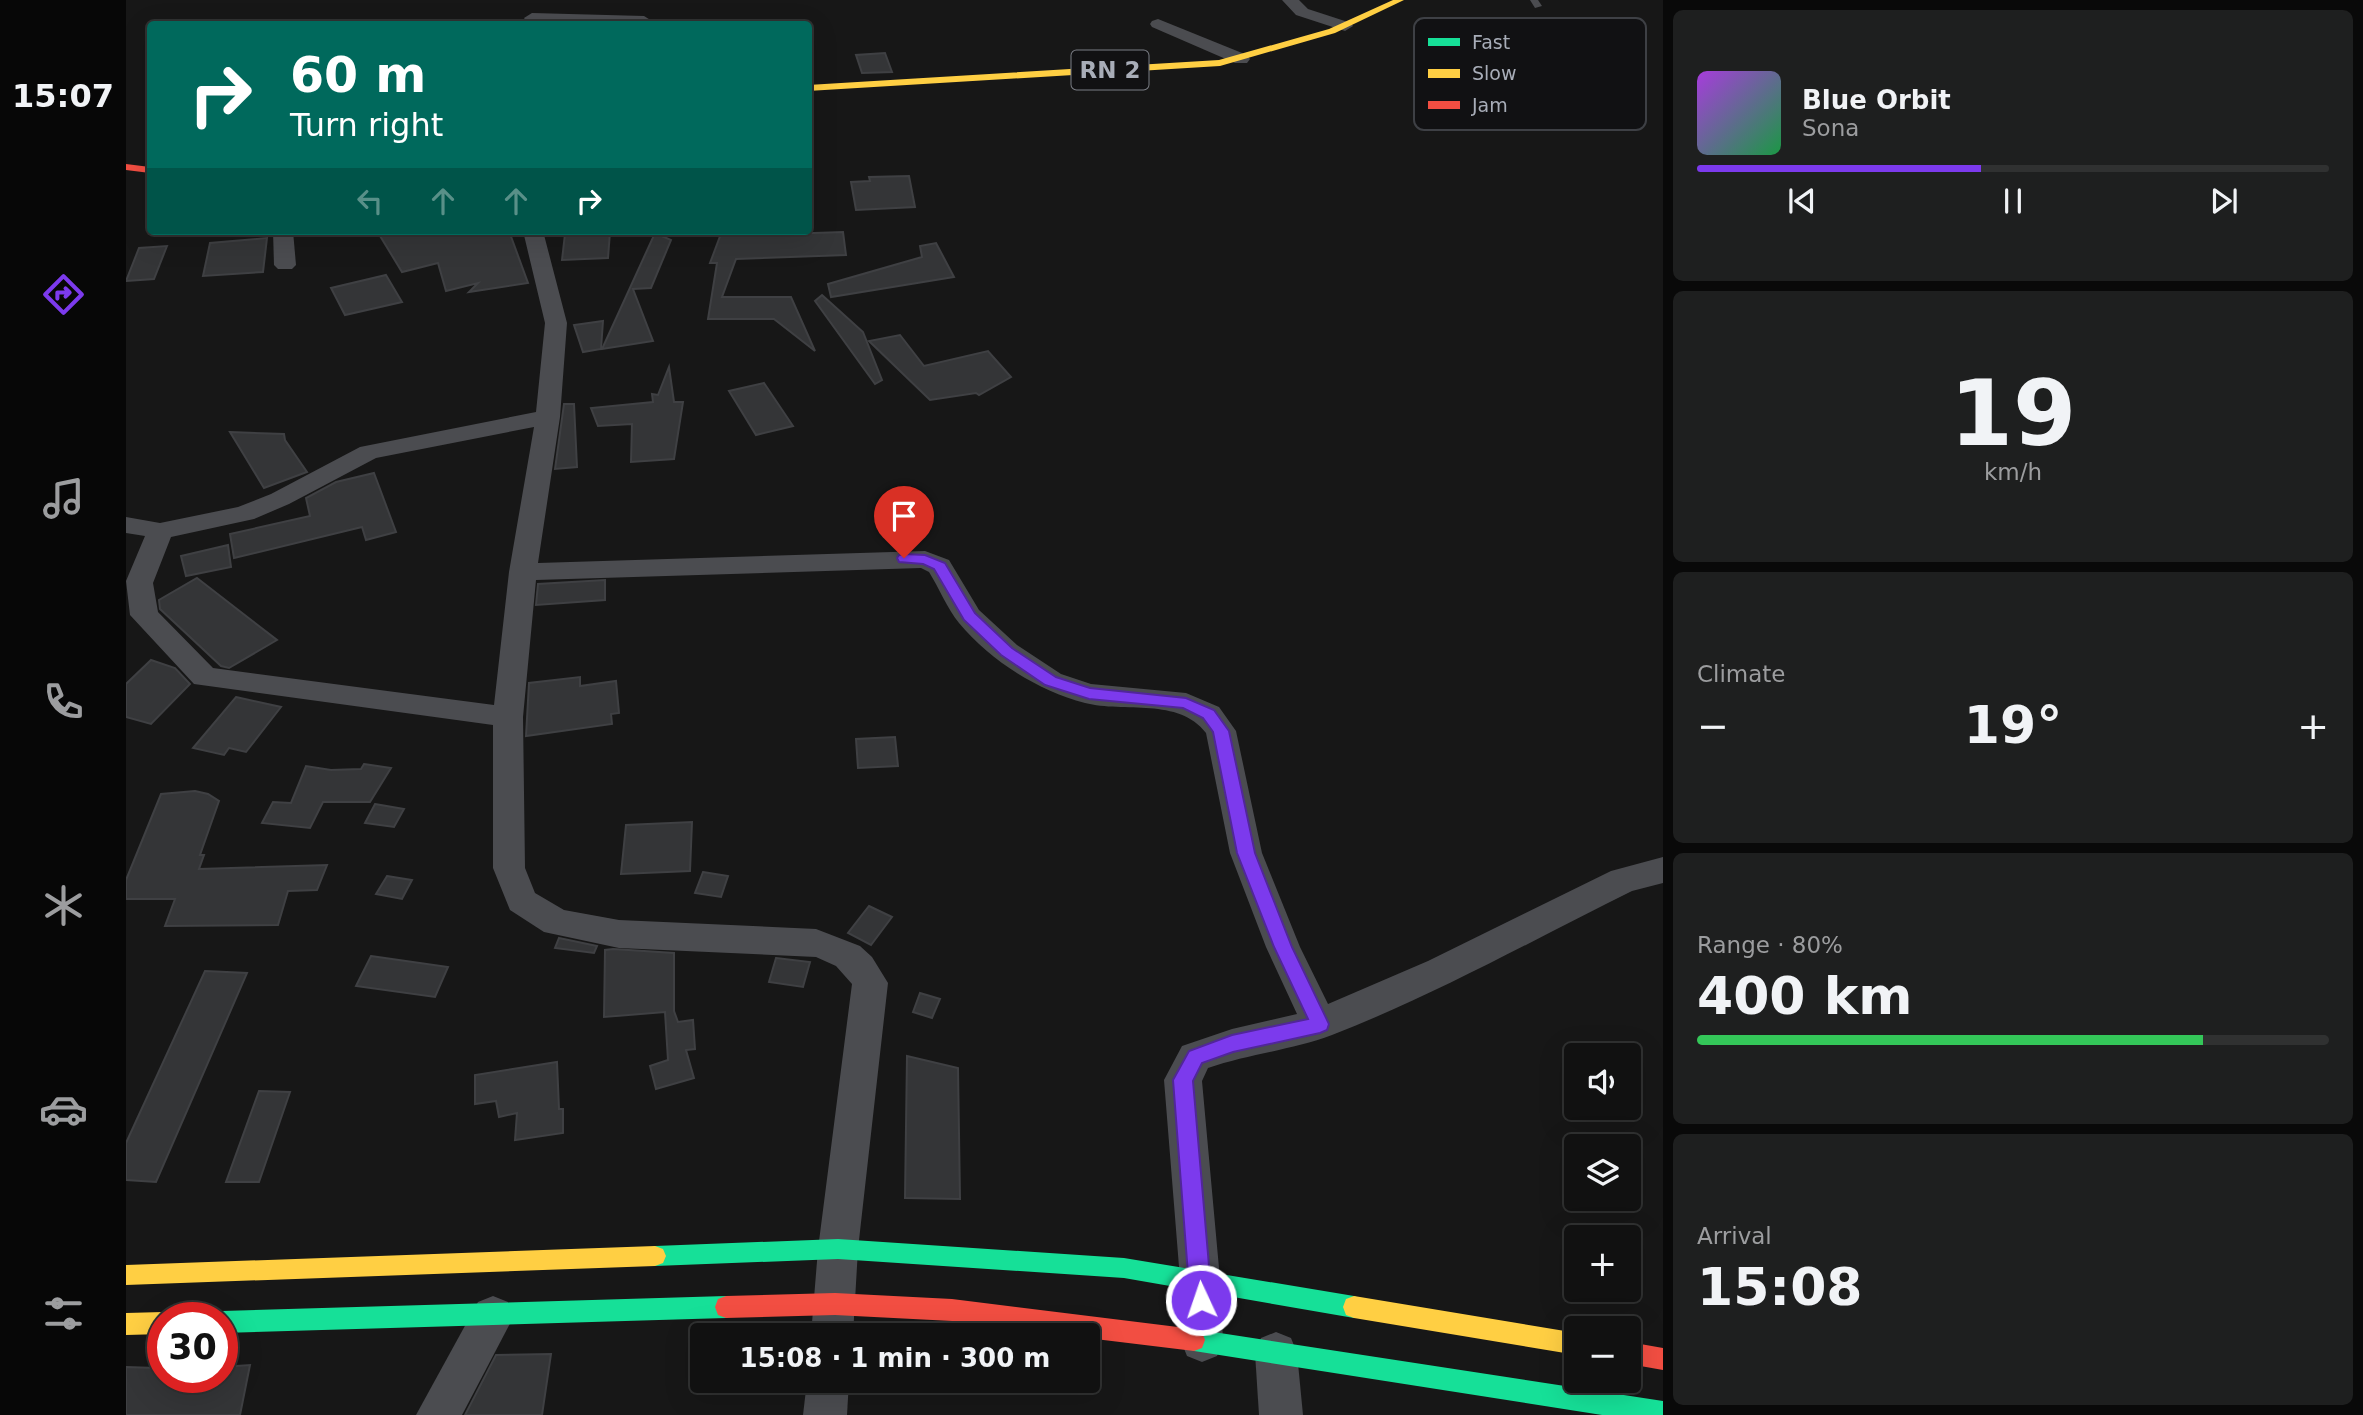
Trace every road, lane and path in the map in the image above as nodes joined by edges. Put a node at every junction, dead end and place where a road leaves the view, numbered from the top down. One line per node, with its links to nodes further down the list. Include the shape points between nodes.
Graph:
1 (631, 0): 6 (street)
2 (1290, 0): 8 (street, via 1302,12)
3 (1400, 0): 8 (main road, RN 2)
4 (532, 18): 5 (street)
5 (600, 21)
6 (644, 21)
7 (1158, 24): 9 (street)
8 (1345, 26): 9 (main road, RN 2)
9 (1241, 58): 10 (main road, RN 2, via 1195,66)
10 (812, 88)
11 (126, 167): 12 (main road)
12 (147, 170)
13 (283, 235): 15 (street)
14 (534, 235): 16 (street, via 556,323)
15 (285, 265)
16 (548, 417): 18 (street, via 369,452 245,513); 19 (street)
17 (126, 525): 18 (street)
18 (160, 531): 20 (street, via 139,583 144,615 204,677)
19 (523, 572): 20 (street); 22 (street, via 925,559 939,566 969,616 1007,652 1051,681 1089,694 1186,703 1208,714 1221,731 1246,853)
20 (508, 717): 23 (street, via 509,868 522,901 556,922 619,934 816,943 844,952 862,967 870,983)
21 (1663, 870): 22 (street, via 1623,880 1440,971)
22 (1320, 1024): 25 (street, via 1195,1057 1183,1080)
23 (838, 1249): 24 (main road); 25 (main road, via 1124,1268); 27 (street)
24 (126, 1275)
25 (1200, 1279): 31 (street); 32 (main road)
26 (492, 1315): 27 (main road); 28 (main road); 38 (street)
27 (834, 1320): 31 (main road, via 953,1310)
28 (238, 1322)
29 (147, 1323): 30 (main road)
30 (126, 1324)
31 (1202, 1341): 33 (main road)
32 (1564, 1342)
33 (1276, 1353): 37 (main road); 40 (street)
34 (1641, 1355): 35 (main road)
35 (1663, 1359)
36 (827, 1393): 39 (street)
37 (1663, 1413)
38 (438, 1415)
39 (825, 1415)
40 (1281, 1415)

